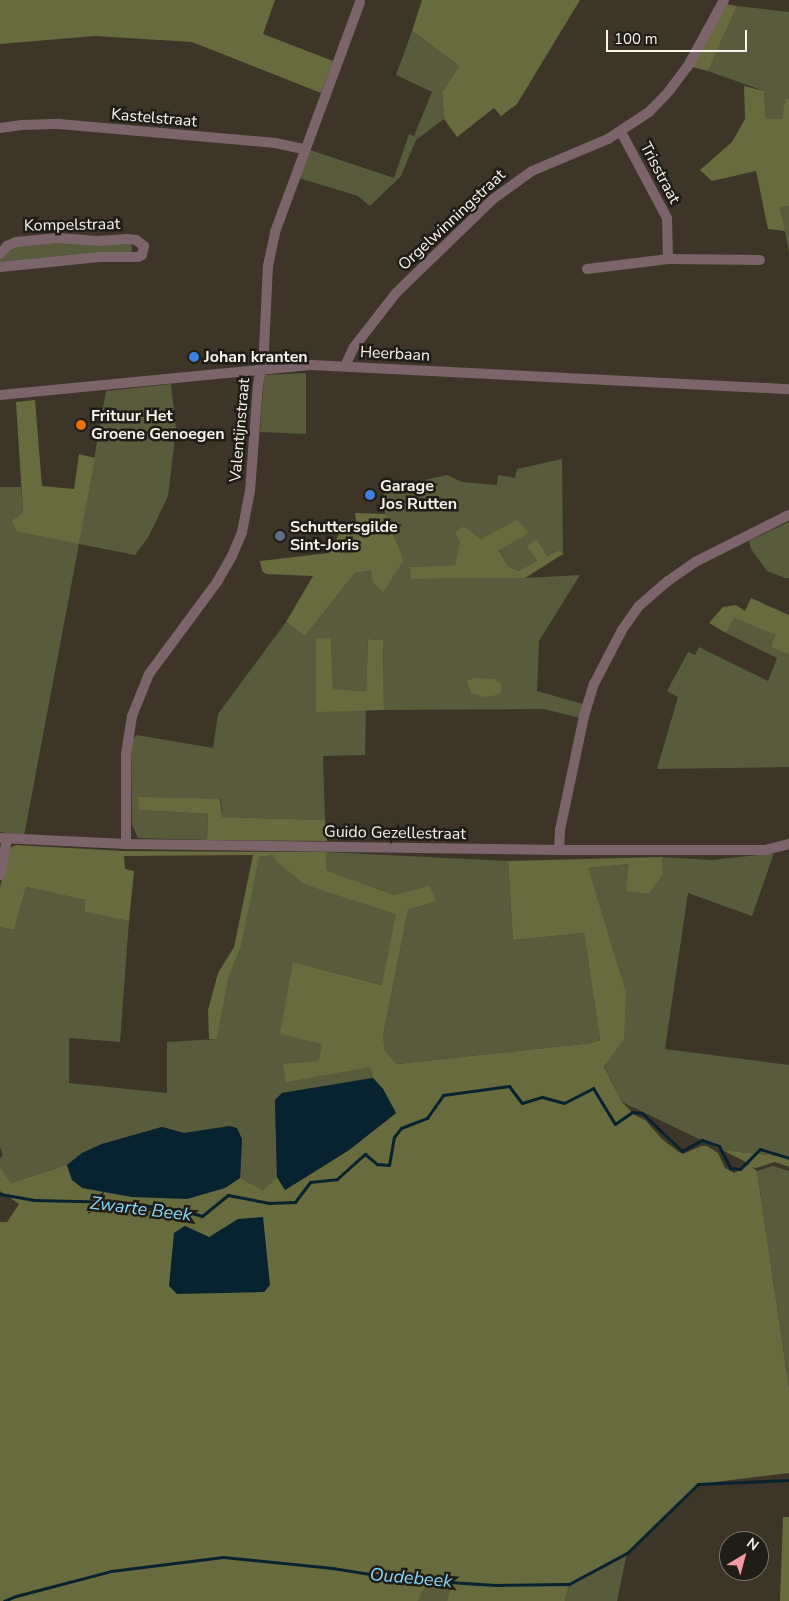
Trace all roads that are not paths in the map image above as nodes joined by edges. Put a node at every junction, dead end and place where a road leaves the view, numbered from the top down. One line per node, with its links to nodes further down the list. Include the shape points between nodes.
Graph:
1 (724, 0): 4 (street, Orgelwinningstraat, via 678,79 649,112)
2 (360, 2): 5 (street, Valentijnstraat)
3 (0, 128): 5 (street, Kastelstraat, via 59,124 275,143)
4 (620, 132): 7 (street, Trisstraat, via 667,218); 11 (street, Orgelwinningstraat, via 532,171 493,199 396,293 354,347)
5 (304, 149): 12 (street, Valentijnstraat, via 279,215 271,249)
6 (0, 254): 9 (street, Kompelstraat, via 16,242 58,238 126,239 136,240 144,246 142,255 138,257 100,257)
7 (668, 259): 8 (street); 10 (street)
8 (760, 260)
9 (0, 267)
10 (587, 269)
11 (345, 366): 12 (street, Heerbaan); 13 (street, Heerbaan)
12 (261, 368): 14 (street, Heerbaan); 17 (street, Valentijnstraat, via 250,491 237,544 217,582 149,674 132,716 126,754)
13 (789, 389)
14 (0, 395)
15 (789, 515): 19 (street, via 695,562 639,606 622,630 594,684 584,716 560,830)
16 (4, 838): 17 (street, Guido Gezellestraat); 20 (street)
17 (126, 844): 19 (street, Guido Gezellestraat)
18 (789, 844): 19 (street, Guido Gezellestraat, via 765,850)
19 (559, 850)
20 (0, 875)

